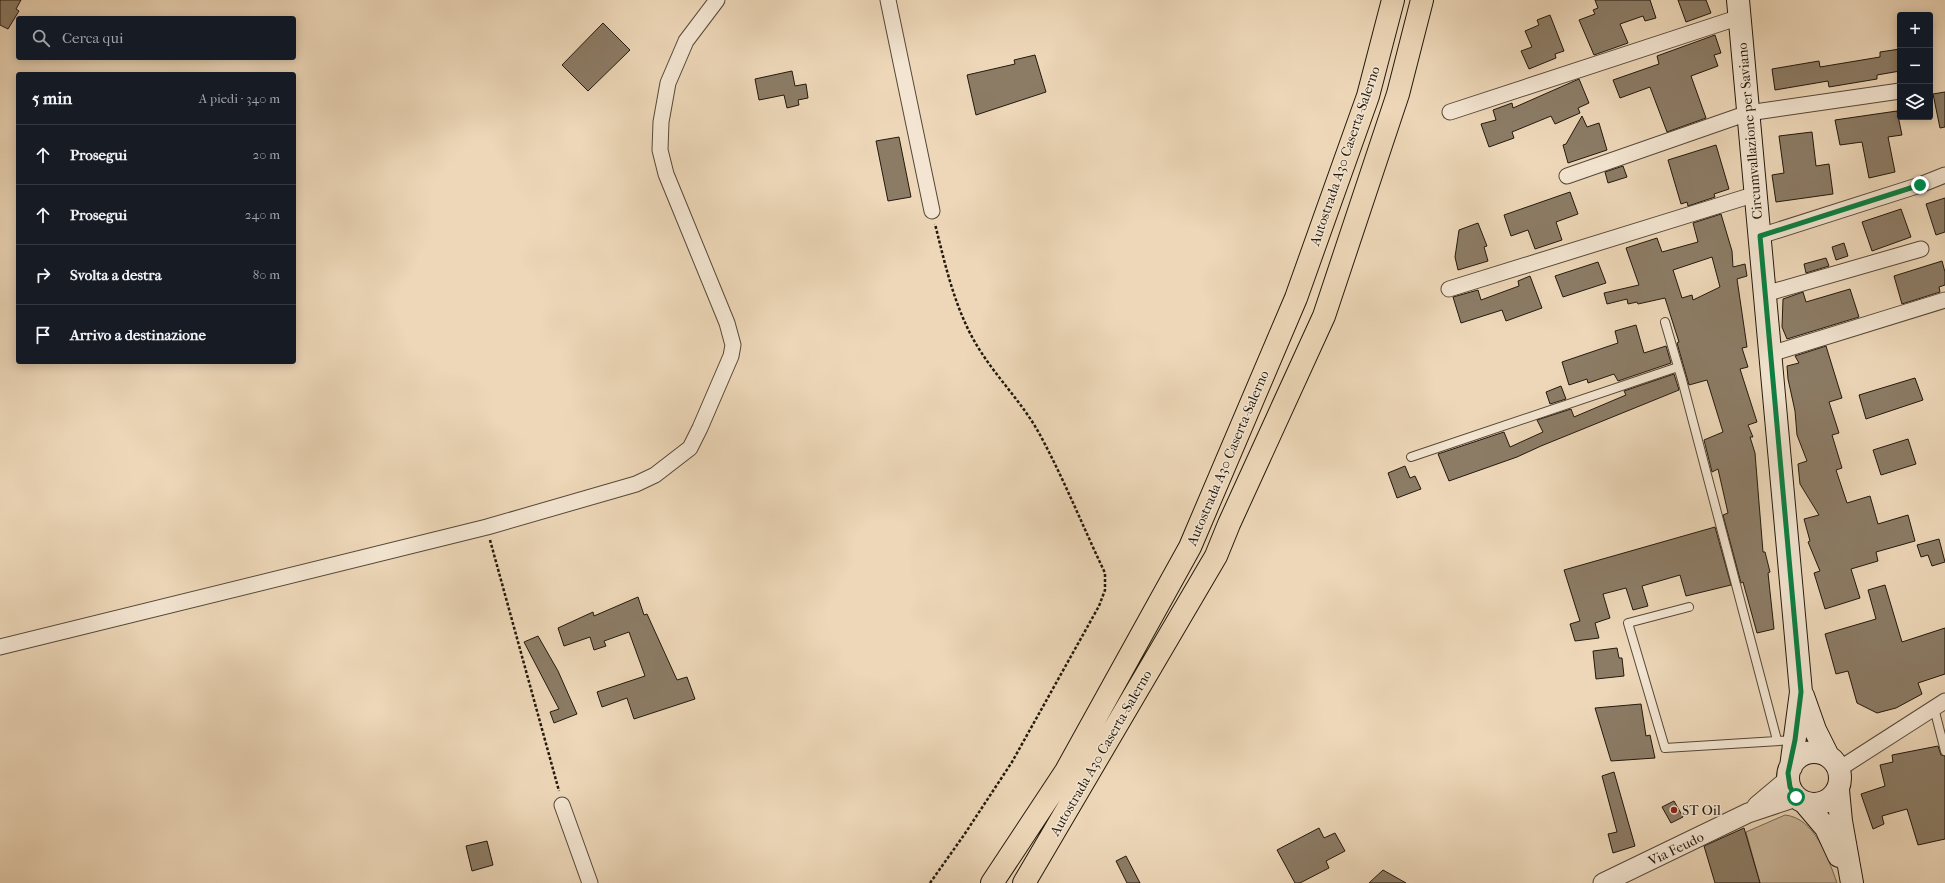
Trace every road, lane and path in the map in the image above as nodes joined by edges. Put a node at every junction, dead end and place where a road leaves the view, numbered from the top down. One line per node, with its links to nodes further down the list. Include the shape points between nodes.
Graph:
1 (717, 0): 22 (street, via 680,53 668,83 661,122 660,150 666,174 727,323 733,345 731,356 700,428 690,448 655,475 636,484)
2 (888, 0): 12 (street)
3 (1393, 0): 34 (highway, Autostrada A30 Caserta-Salerno, via 1368,96 1296,298 1190,547 1066,771)
4 (1422, 0): 35 (highway, Autostrada A30 Caserta-Salerno, via 1398,94 1324,316 1228,524 1216,556)
5 (1739, 9): 7 (street); 8 (main road, Circumvallazione per Saviano)
6 (1897, 91): 8 (street)
7 (1450, 112)
8 (1748, 113): 10 (street); 11 (main road, Circumvallazione per Saviano)
9 (1945, 175): 13 (street)
10 (1567, 176)
11 (1756, 194): 13 (main road, Circumvallazione per Saviano); 15 (street)
12 (932, 211): 33 (path, via 944,262 965,324 981,352 1039,433 1105,573 1105,590 1099,606 1012,762)
13 (1760, 236): 16 (main road, Circumvallazione per Saviano)
14 (1921, 249): 16 (street)
15 (1449, 289)
16 (1765, 294): 19 (main road, Circumvallazione per Saviano)
17 (1945, 300): 19 (street)
18 (1665, 322): 20 (lane)
19 (1770, 354): 25 (main road, Circumvallazione per Saviano)
20 (1678, 367): 21 (lane); 27 (lane)
21 (1411, 457)
22 (487, 527): 24 (street); 31 (path)
23 (1689, 607): 27 (lane, via 1628,623 1665,748)
24 (0, 647)
25 (1801, 692): 27 (main road, Circumvallazione per Saviano); 29 (main road, Circumvallazione per Saviano)
26 (1940, 704): 28 (lane); 29 (street)
27 (1786, 740): 30 (main road, Circumvallazione per Saviano)
28 (1945, 751)
29 (1835, 772): 30 (main road, via 1827,801 1812,804); 30 (main road, via 1820,753 1812,752 1796,759); 38 (main road)
30 (1795, 787): 36 (street, Via Feudo, via 1748,813); 37 (main road, via 1831,838)
31 (562, 805): 32 (street)
32 (590, 883)
33 (930, 883)
34 (992, 883)
35 (1024, 883)
36 (1603, 883)
37 (1849, 883)
38 (1852, 883)

